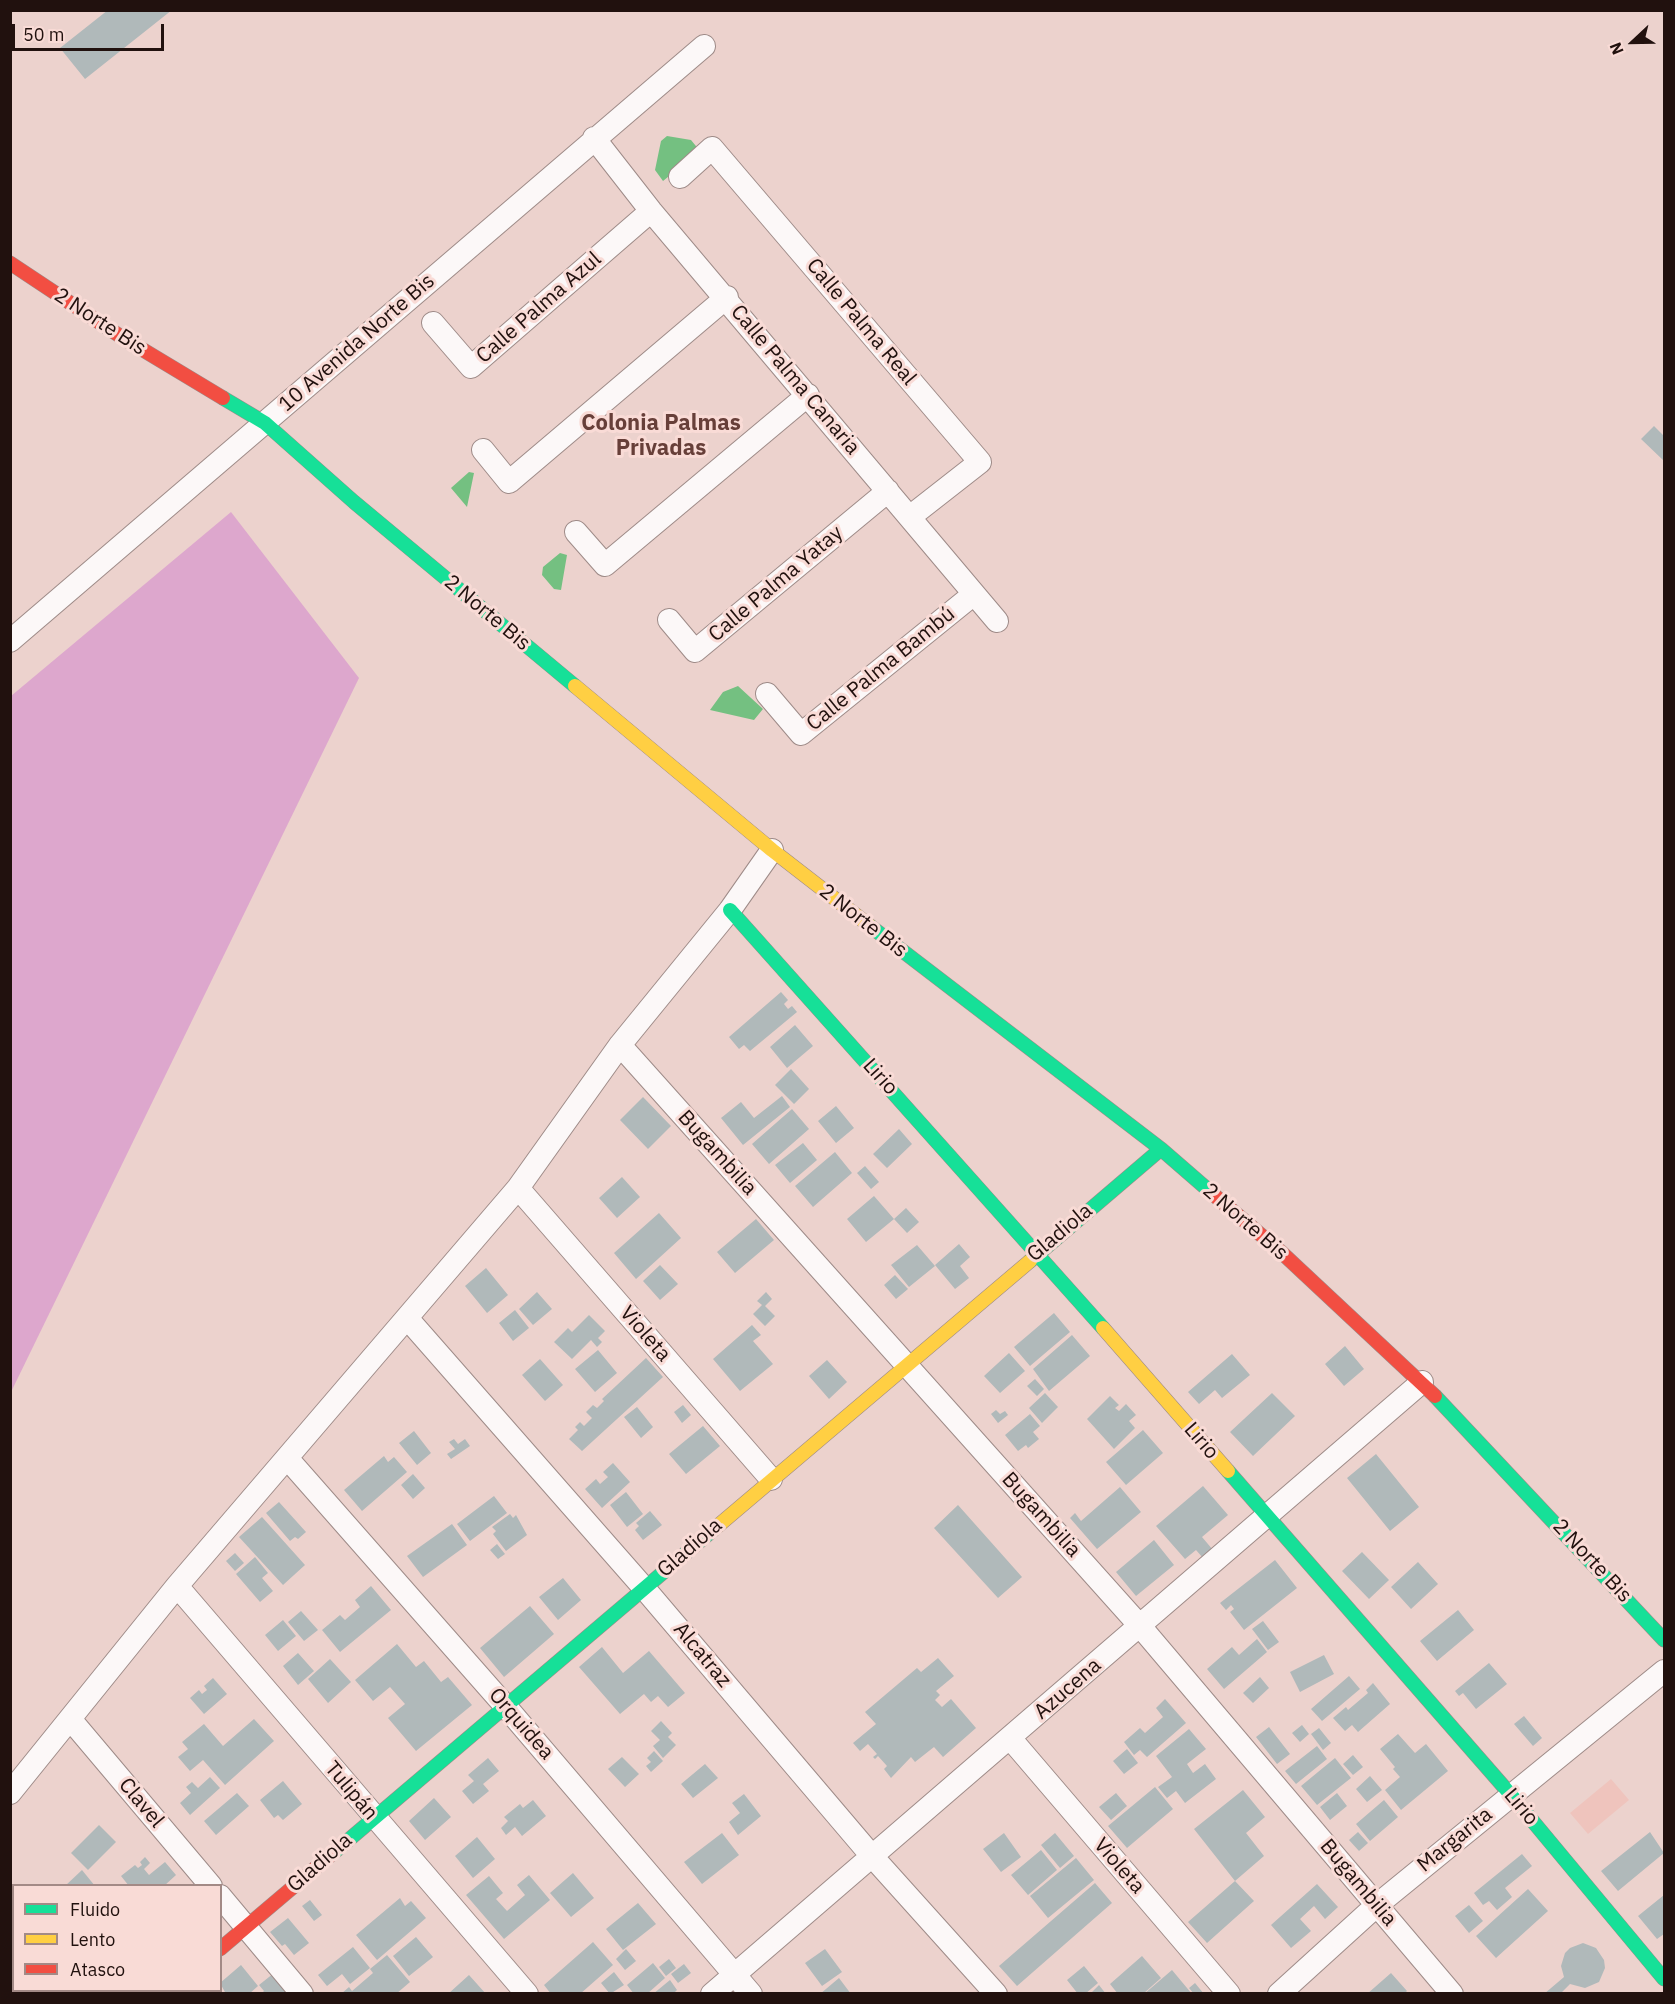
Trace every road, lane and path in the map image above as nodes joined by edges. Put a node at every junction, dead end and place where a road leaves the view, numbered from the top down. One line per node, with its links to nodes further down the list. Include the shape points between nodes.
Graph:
1 (704, 46): 2 (street, 10 Avenida Norte Bis)
2 (594, 138): 4 (street, Calle Palma Canaria); 9 (street, 10 Avenida Norte Bis)
3 (680, 177): 12 (street, Calle Palma Real, via 712,148 980,462)
4 (651, 211): 6 (street, Calle Palma Canaria); 7 (street, Calle Palma Azul, via 471,367)
5 (10, 263): 9 (street, 2 Norte Bis, via 120,336)
6 (727, 297): 8 (street, Calle Palma Canaria); 10 (street, via 509,482)
7 (434, 323)
8 (808, 395): 11 (street, Calle Palma Canaria); 13 (street, via 605,565)
9 (265, 423): 17 (street, 10 Avenida Norte Bis); 19 (street, 2 Norte Bis, via 354,502)
10 (483, 450)
11 (888, 491): 12 (street, Calle Palma Canaria); 15 (street, Calle Palma Yatay, via 694,651)
12 (911, 516): 14 (street, Calle Palma Canaria)
13 (576, 532)
14 (974, 594): 16 (street, Calle Palma Canaria); 18 (street, Calle Palma Bambú, via 801,734)
15 (669, 620)
16 (997, 621)
17 (10, 640)
18 (767, 694)
19 (772, 850): 20 (street); 22 (street, 2 Norte Bis)
20 (730, 910): 21 (street); 24 (street, Lirio)
21 (620, 1045): 23 (street); 26 (street, Bugambilia)
22 (1161, 1149): 24 (street, Gladiola); 27 (street, 2 Norte Bis, via 1281,1252)
23 (518, 1188): 25 (street); 29 (street, Violeta)
24 (1037, 1252): 26 (street, Gladiola); 30 (street, Lirio)
25 (407, 1318): 28 (street); 32 (street, Alcatraz)
26 (906, 1364): 29 (street, Gladiola); 33 (street, Bugambilia)
27 (1422, 1382): 30 (street, Azucena); 34 (street, 2 Norte Bis)
28 (287, 1458): 31 (street); 36 (street, Orquidea)
29 (771, 1479): 32 (street, Gladiola)
30 (1266, 1516): 33 (street, Azucena); 40 (street, Lirio)
31 (177, 1586): 37 (street); 41 (street, Tulipán)
32 (644, 1588): 36 (street, Gladiola); 42 (street, Alcatraz)
33 (1140, 1626): 38 (street, Azucena); 45 (street, Bugambilia)
34 (1665, 1640)
35 (1665, 1671): 40 (street, Margarita)
36 (507, 1708): 41 (street, Gladiola); 48 (street, Orquidea)
37 (71, 1720): 39 (street); 43 (street, Clavel)
38 (1010, 1738): 42 (street, Azucena); 55 (street, Violeta)
39 (10, 1793)
40 (1511, 1795): 45 (street, Margarita); 49 (street, Lirio)
41 (373, 1818): 46 (street, Gladiola); 51 (street, Tulipán)
42 (871, 1855): 48 (street, Azucena); 54 (street, Alcatraz)
43 (209, 1884)
44 (222, 1898): 46 (street)
45 (1377, 1905): 56 (street, Margarita); 57 (street, Bugambilia)
46 (246, 1927): 47 (street, Gladiola); 50 (street)
47 (222, 1947)
48 (734, 1974): 52 (street, Azucena); 53 (street, Orquidea)
49 (1665, 1979)
50 (302, 1994)
51 (527, 1994)
52 (712, 1994)
53 (751, 1994)
54 (996, 1994)
55 (1229, 1994)
56 (1279, 1994)
57 (1452, 1994)

